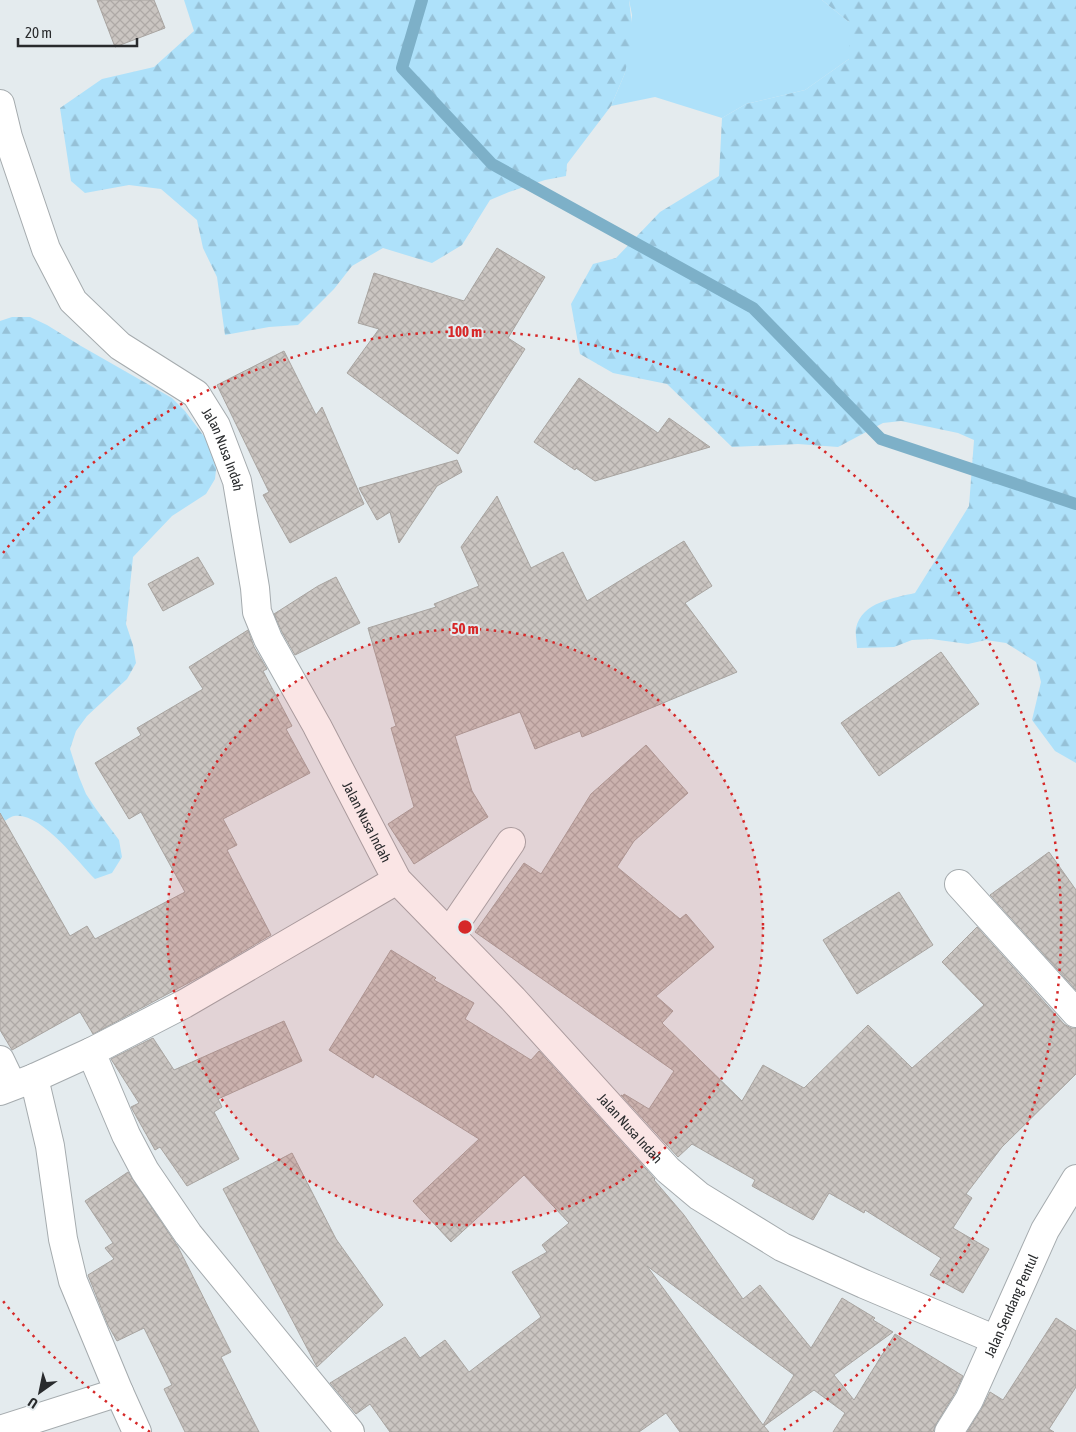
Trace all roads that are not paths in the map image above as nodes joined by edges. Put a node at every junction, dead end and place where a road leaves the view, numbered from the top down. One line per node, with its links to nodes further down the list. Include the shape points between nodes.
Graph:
1 (0, 104): 3 (street, Jalan Nusa Indah, via 46,249 73,301 120,346 196,394 216,426 238,481 257,612 264,630)
2 (511, 842): 5 (street)
3 (397, 880): 5 (street, Jalan Nusa Indah); 7 (street, via 184,1004)
4 (959, 884): 6 (street)
5 (449, 933): 11 (street, Jalan Nusa Indah, via 668,1170 699,1196 782,1247)
6 (1076, 1013)
7 (91, 1052): 9 (street); 15 (street, via 126,1136 150,1179 188,1234)
8 (0, 1060): 9 (street)
9 (15, 1085): 12 (street, via 50,1146 73,1281)
10 (1076, 1180): 11 (street, Jalan Sendang Pentul, via 1045,1230)
11 (996, 1340): 16 (street, Jalan Sendang Pentul, via 969,1400)
12 (119, 1392): 13 (street); 14 (street)
13 (0, 1430)
14 (137, 1432)
15 (350, 1432)
16 (949, 1432)

